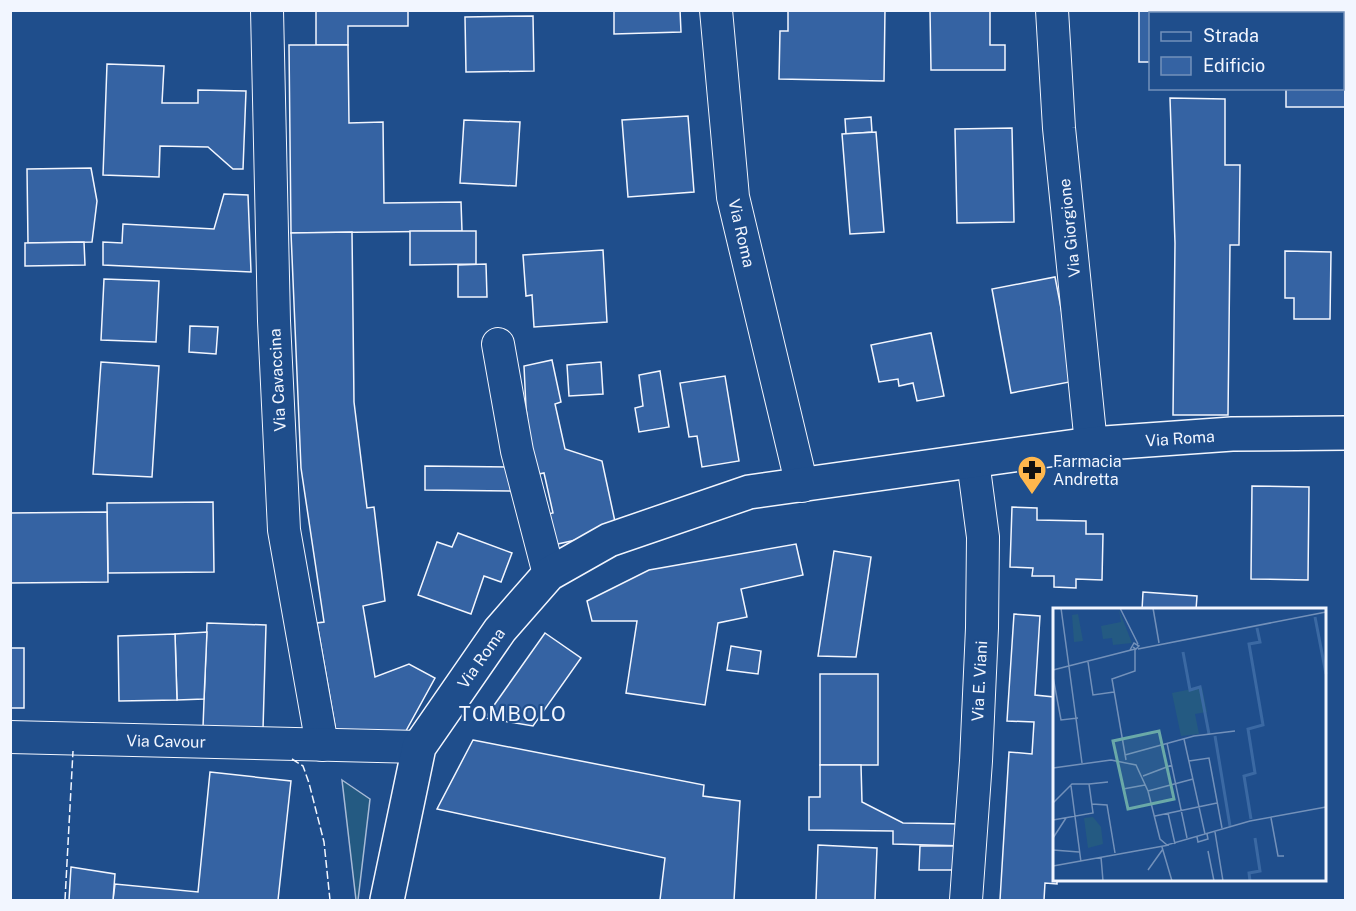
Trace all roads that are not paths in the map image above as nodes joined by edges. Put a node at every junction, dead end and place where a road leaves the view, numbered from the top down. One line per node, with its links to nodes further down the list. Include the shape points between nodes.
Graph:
1 (267, 10): 11 (street, Via Cavaccina, via 273,309 284,530)
2 (716, 10): 8 (street, Via Roma, via 732,197)
3 (1052, 10): 6 (street, Via Giorgione, via 1059,128)
4 (498, 344): 9 (street, via 517,451)
5 (1346, 433): 6 (main road, Via Roma, via 1232,434)
6 (1091, 444): 7 (main road, Via Roma)
7 (973, 461): 8 (main road, Via Roma); 14 (street, Via E. Viani, via 983,537 982,605)
8 (802, 486): 9 (main road, Via Roma, via 749,492 609,540)
9 (549, 574): 12 (main road, Via Roma, via 500,630)
10 (10, 737): 11 (street, Via Cavour)
11 (322, 745): 12 (street)
12 (419, 747): 13 (main road, Via Roma)
13 (387, 900)
14 (966, 900)

